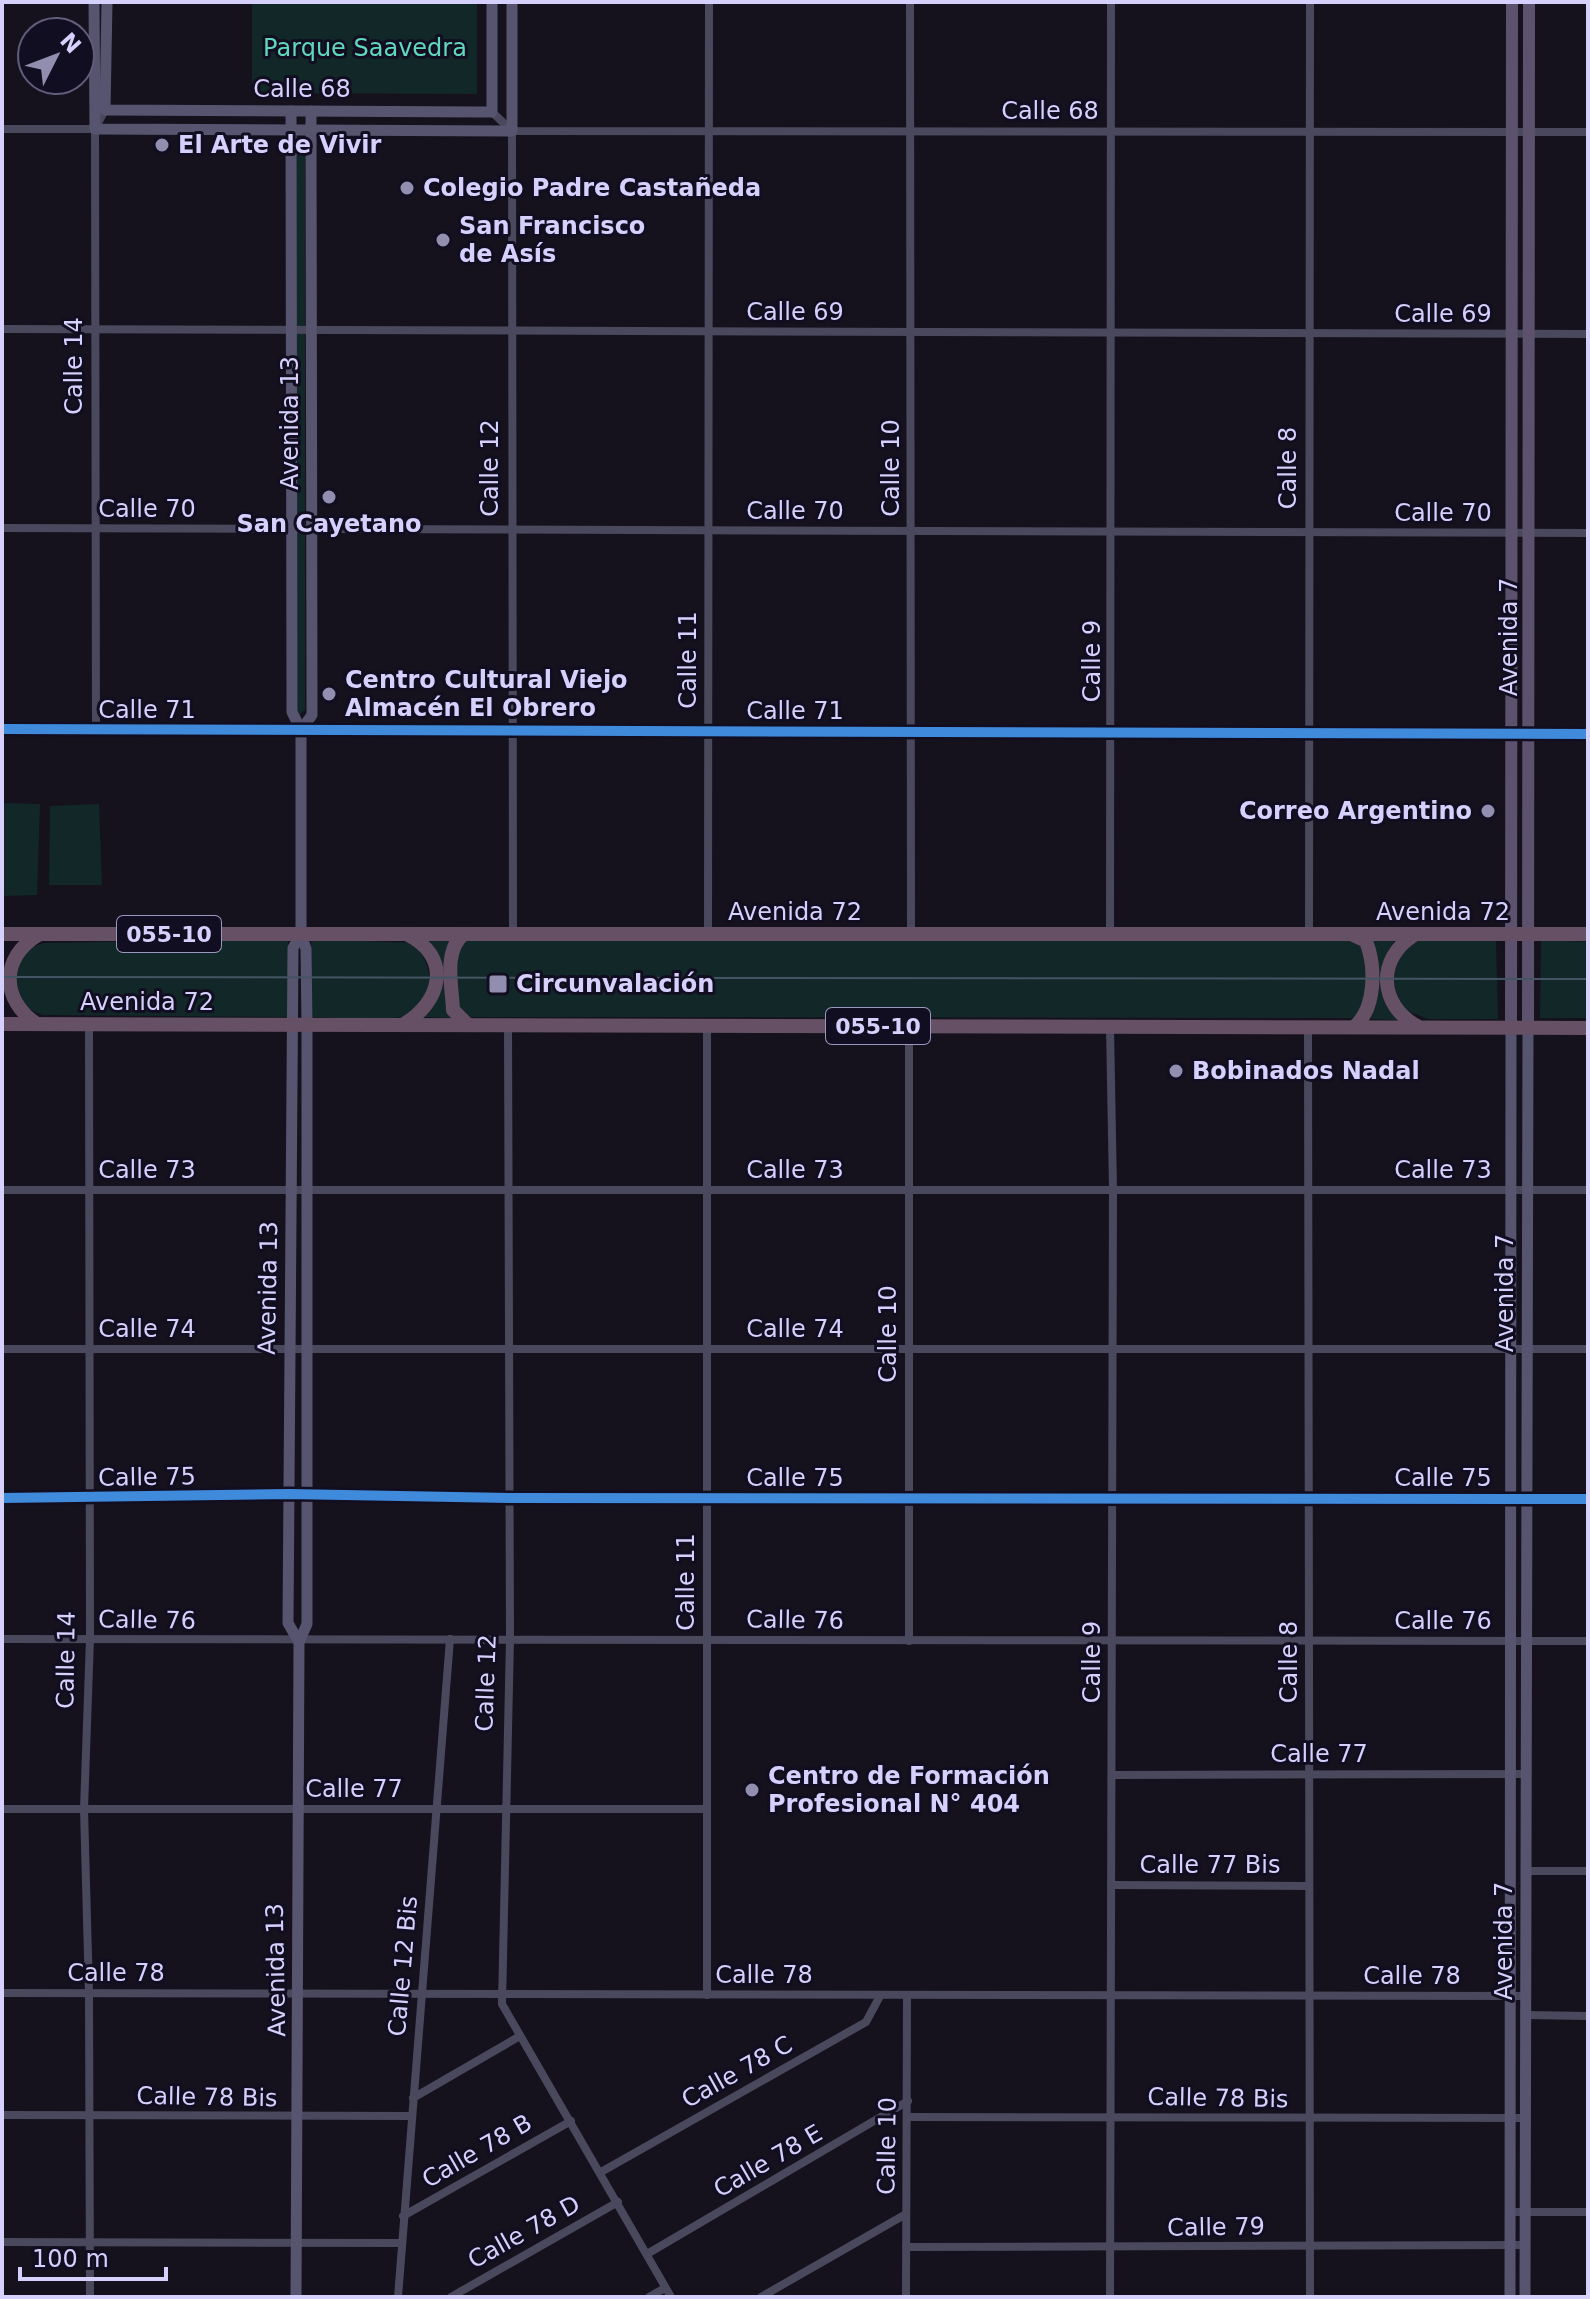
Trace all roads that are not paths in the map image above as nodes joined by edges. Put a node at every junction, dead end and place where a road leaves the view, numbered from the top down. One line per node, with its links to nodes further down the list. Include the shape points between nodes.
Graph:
1 (94, 2): 16 (main road, Calle 14)
2 (107, 2): 11 (main road)
3 (492, 2): 14 (main road)
4 (512, 2): 19 (main road, Calle 12)
5 (709, 2): 21 (street, Calle 11)
6 (910, 2): 22 (street, Calle 10)
7 (1111, 2): 26 (street, Calle 9)
8 (1310, 2): 20 (street, Calle 8)
9 (1512, 2): 23 (main road, Avenida 7)
10 (1529, 2): 24 (main road, Avenida 7)
11 (105, 110): 12 (main road, Calle 68); 16 (street)
12 (291, 111): 13 (main road, Calle 68); 17 (main road, Avenida 13)
13 (311, 111): 14 (main road, Calle 68); 18 (main road, Avenida 13)
14 (492, 112): 19 (street)
15 (2, 129): 16 (street, Calle 68)
16 (95, 129): 17 (main road, Calle 68); 28 (street, Calle 14)
17 (291, 130): 18 (main road, Calle 68); 29 (main road, Avenida 13)
18 (312, 130): 19 (main road, Calle 68); 30 (main road, Avenida 13)
19 (512, 131): 21 (street, Calle 68); 31 (street, Calle 12)
20 (1309, 131): 23 (street, Calle 68); 26 (street, Calle 68); 35 (street, Calle 8)
21 (709, 132): 22 (street, Calle 68); 32 (street, Calle 11)
22 (911, 132): 26 (street, Calle 68); 33 (street, Calle 10)
23 (1512, 132): 24 (street, Calle 68); 36 (main road, Avenida 7)
24 (1530, 132): 25 (street, Calle 68); 37 (main road, Avenida 7)
25 (1588, 132)
26 (1111, 133): 34 (street, Calle 9)
27 (2, 329): 28 (street, Calle 69)
28 (96, 329): 29 (street, Calle 69); 40 (street, Calle 14)
29 (292, 330): 30 (street, Calle 69); 41 (main road, Avenida 13)
30 (312, 330): 31 (street, Calle 69); 42 (main road, Avenida 13)
31 (512, 331): 32 (street, Calle 69); 43 (street, Calle 12)
32 (709, 331): 33 (street, Calle 69); 44 (street, Calle 11)
33 (911, 332): 34 (street, Calle 69); 45 (street, Calle 10)
34 (1111, 333): 35 (street, Calle 69); 46 (street, Calle 9)
35 (1308, 333): 36 (street, Calle 69); 47 (street, Calle 8)
36 (1512, 334): 37 (street, Calle 69); 48 (main road, Avenida 7)
37 (1529, 334): 38 (street, Calle 69); 49 (main road, Avenida 7)
38 (1588, 334)
39 (2, 528): 40 (street, Calle 70)
40 (96, 529): 41 (street, Calle 70); 52 (street, Calle 14)
41 (292, 529): 42 (street, Calle 70); 53 (main road, Avenida 13, via 292,712)
42 (312, 529): 43 (street, Calle 70); 53 (main road, Avenida 13, via 312,715)
43 (512, 530): 44 (street, Calle 70); 54 (street, Calle 12)
44 (709, 531): 45 (street, Calle 70); 55 (street, Calle 11)
45 (911, 531): 46 (street, Calle 70); 56 (street, Calle 10)
46 (1111, 532): 47 (street, Calle 70); 57 (street, Calle 9)
47 (1308, 533): 48 (street, Calle 70); 58 (street, Calle 8)
48 (1512, 533): 49 (street, Calle 70); 59 (main road, Avenida 7)
49 (1529, 533): 50 (street, Calle 70); 60 (main road, Avenida 7)
50 (1588, 533)
51 (2, 729): 52 (street, Calle 71)
52 (96, 729): 53 (street, Calle 71)
53 (301, 730): 54 (street, Calle 71); 64 (main road, Avenida 13)
54 (513, 731): 55 (street, Calle 71); 66 (street, Calle 12)
55 (708, 731): 56 (street, Calle 71); 67 (street, Calle 11)
56 (911, 732): 57 (street, Calle 71); 68 (street, Calle 10)
57 (1112, 732): 58 (street, Calle 71); 69 (street, Calle 9)
58 (1309, 733): 59 (street, Calle 71); 70 (street, Calle 8)
59 (1512, 733): 60 (street, Calle 71); 73 (main road, Avenida 7)
60 (1529, 733): 61 (street, Calle 71); 74 (main road, Avenida 7)
61 (1588, 734)
62 (405, 933): 64 (highway, Avenida 72 / 055-10); 65 (highway, Avenida 72 / 055-10); 81 (highway, via 430,953 437,978 424,1011)
63 (2, 934): 76 (highway, Avenida 72 / 055-10)
64 (301, 934): 76 (highway, Avenida 72 / 055-10); 80 (main road, Avenida 13, via 293,948)
65 (464, 934): 66 (highway, Avenida 72 / 055-10); 82 (highway, via 451,951 453,1010)
66 (513, 934): 67 (highway, Avenida 72 / 055-10)
67 (708, 934): 68 (highway, Avenida 72 / 055-10)
68 (911, 934): 69 (highway, Avenida 72 / 055-10)
69 (1110, 934): 70 (highway, Avenida 72 / 055-10)
70 (1309, 934): 71 (highway, Avenida 72 / 055-10)
71 (1352, 934): 72 (highway, Avenida 72 / 055-10); 88 (highway, via 1366,941 1370,966 1370,1008)
72 (1414, 934): 73 (highway, Avenida 72 / 055-10); 89 (highway, via 1395,951 1386,979 1395,1008)
73 (1512, 934): 74 (highway, Avenida 72 / 055-10); 90 (main road, Avenida 7)
74 (1529, 934): 75 (highway, Avenida 72 / 055-10); 91 (main road, Avenida 7)
75 (1588, 934)
76 (38, 935): 78 (highway, via 15,953 8,977 15,1004)
77 (2, 1024): 78 (highway, Avenida 72 / 055-10)
78 (37, 1024): 79 (highway, Avenida 72 / 055-10)
79 (89, 1024): 80 (highway, Avenida 72 / 055-10); 94 (street, Calle 14)
80 (300, 1025): 81 (highway, Avenida 72 / 055-10); 95 (main road, Avenida 13); 104 (main road, Avenida 13)
81 (402, 1025): 82 (highway, Avenida 72 / 055-10)
82 (468, 1025): 83 (highway, Avenida 72 / 055-10)
83 (508, 1025): 84 (highway, Avenida 72 / 055-10); 96 (street, Calle 12)
84 (707, 1026): 85 (highway, Avenida 72 / 055-10); 97 (street, Calle 11)
85 (909, 1026): 86 (highway, Avenida 72 / 055-10); 98 (street, Calle 10)
86 (1110, 1027): 87 (highway, Avenida 72 / 055-10); 99 (street, Calle 9)
87 (1308, 1027): 88 (highway, Avenida 72 / 055-10); 100 (street, Calle 8)
88 (1354, 1027): 89 (highway, Avenida 72 / 055-10)
89 (1419, 1027): 90 (highway, Avenida 72 / 055-10)
90 (1511, 1028): 91 (highway, Avenida 72 / 055-10); 101 (main road, Avenida 7)
91 (1528, 1028): 92 (highway, Avenida 72 / 055-10); 102 (main road, Avenida 7)
92 (1588, 1028)
93 (2, 1190): 94 (street, Calle 73)
94 (90, 1190): 95 (street, Calle 73); 106 (street, Calle 14)
95 (292, 1190): 104 (street, Calle 73); 107 (main road, Avenida 13)
96 (511, 1190): 97 (street, Calle 73); 104 (street, Calle 73); 109 (street, Calle 12)
97 (706, 1190): 98 (street, Calle 73); 110 (street, Calle 11)
98 (909, 1190): 99 (street, Calle 73); 111 (street, Calle 10)
99 (1113, 1190): 100 (street, Calle 73); 112 (street, Calle 9)
100 (1308, 1190): 101 (street, Calle 73); 113 (street, Calle 8)
101 (1511, 1190): 102 (street, Calle 73); 114 (main road, Avenida 7)
102 (1527, 1190): 103 (street, Calle 73); 115 (main road, Avenida 7)
103 (1588, 1190)
104 (307, 1191): 108 (main road, Avenida 13)
105 (2, 1349): 106 (street, Calle 74)
106 (90, 1349): 107 (street, Calle 74); 122 (street, Calle 14)
107 (288, 1349): 108 (street, Calle 74); 117 (main road, Avenida 13)
108 (307, 1349): 109 (street, Calle 74); 118 (main road, Avenida 13)
109 (511, 1349): 110 (street, Calle 74); 123 (street, Calle 12)
110 (706, 1349): 111 (street, Calle 74); 127 (street, Calle 11)
111 (908, 1349): 112 (street, Calle 74); 119 (street, Calle 10)
112 (1113, 1349): 113 (street, Calle 74); 120 (street, Calle 9)
113 (1308, 1349): 114 (street, Calle 74); 124 (street, Calle 8)
114 (1511, 1349): 115 (street, Calle 74); 125 (main road, Avenida 7)
115 (1527, 1349): 116 (street, Calle 74); 126 (main road, Avenida 7)
116 (1588, 1349)
117 (289, 1494): 118 (street, Calle 75); 122 (street, Calle 75); 138 (main road, Avenida 13, via 288,1623)
118 (306, 1497): 123 (street, Calle 75); 138 (main road, Avenida 13, via 307,1624)
119 (908, 1497): 120 (street, Calle 75); 127 (street, Calle 75); 134 (street, Calle 10)
120 (1112, 1497): 124 (street, Calle 75); 139 (street, Calle 9)
121 (2, 1498): 122 (street, Calle 75)
122 (90, 1498): 130 (street, Calle 14)
123 (510, 1498): 127 (street, Calle 75); 132 (street, Calle 12)
124 (1309, 1498): 125 (street, Calle 75); 140 (street, Calle 8)
125 (1510, 1498): 126 (street, Calle 75); 135 (main road, Avenida 7)
126 (1527, 1498): 128 (street, Calle 75); 136 (main road, Avenida 7)
127 (706, 1499): 133 (street, Calle 11)
128 (1588, 1499)
129 (2, 1639): 130 (street, Calle 76)
130 (90, 1639): 138 (street, Calle 76); 146 (street, Calle 14)
131 (450, 1639): 132 (street, Calle 76); 138 (street, Calle 76); 148 (street, Calle 12 Bis)
132 (510, 1639): 133 (street, Calle 76); 149 (street, Calle 12)
133 (706, 1639): 134 (street, Calle 76); 150 (street, Calle 11)
134 (909, 1641): 139 (street, Calle 76)
135 (1510, 1641): 136 (street, Calle 76); 140 (street, Calle 76); 142 (main road, Avenida 7)
136 (1526, 1641): 137 (street, Calle 76); 143 (main road, Avenida 7)
137 (1588, 1641)
138 (299, 1642): 147 (main road, Avenida 13)
139 (1113, 1642): 140 (street, Calle 76); 144 (street, Calle 9)
140 (1309, 1642): 141 (street, Calle 8)
141 (1310, 1774): 142 (street, Calle 77); 144 (street, Calle 77); 154 (street, Calle 8)
142 (1509, 1774): 143 (street, Calle 77); 165 (main road, Avenida 7)
143 (1526, 1774): 151 (main road, Avenida 7)
144 (1112, 1775): 153 (street, Calle 9)
145 (2, 1809): 146 (street, Calle 77)
146 (84, 1809): 147 (street, Calle 77); 156 (street, Calle 14)
147 (297, 1809): 148 (street, Calle 77); 157 (main road, Avenida 13)
148 (436, 1809): 149 (street, Calle 77); 160 (street, Calle 12 Bis)
149 (504, 1809): 150 (street, Calle 77); 161 (street, Calle 12)
150 (705, 1809): 158 (street, Calle 11)
151 (1526, 1871): 152 (street); 166 (main road, Avenida 7)
152 (1588, 1871)
153 (1111, 1885): 154 (street, Calle 77 Bis); 164 (street, Calle 9)
154 (1309, 1886): 159 (street, Calle 8)
155 (2, 1993): 156 (street, Calle 78)
156 (89, 1993): 157 (street, Calle 78); 173 (street, Calle 14)
157 (299, 1994): 160 (street, Calle 78); 175 (main road, Avenida 13)
158 (707, 1995): 161 (street, Calle 78); 162 (street, Calle 78)
159 (1310, 1995): 164 (street, Calle 78); 165 (street, Calle 78); 180 (street, Calle 8)
160 (421, 1996): 161 (street, Calle 78); 170 (street, Calle 12 Bis)
161 (502, 1996): 169 (street, Calle 12)
162 (880, 1996): 163 (street, Calle 78); 182 (street, Calle 78 C, via 866,2022)
163 (907, 1996): 164 (street, Calle 78); 171 (street, Calle 10)
164 (1111, 1996): 177 (street, Calle 9)
165 (1510, 1996): 166 (street, Calle 78); 178 (main road, Avenida 7)
166 (1526, 1996): 167 (main road, Avenida 7)
167 (1526, 2015): 168 (street); 179 (main road, Avenida 7)
168 (1588, 2016)
169 (520, 2036): 170 (street); 181 (street, Calle 12)
170 (413, 2098): 174 (street, Calle 12 Bis)
171 (908, 2101): 176 (street, Calle 10); 198 (street, Calle 78 E)
172 (2, 2115): 173 (street, Calle 78 Bis)
173 (89, 2115): 175 (street, Calle 78 Bis); 192 (street, Calle 14)
174 (411, 2116): 175 (street, Calle 78 Bis); 188 (street, Calle 12 Bis)
175 (299, 2117): 189 (main road, Avenida 13)
176 (909, 2117): 177 (street, Calle 78 Bis); 187 (street, Calle 10)
177 (1111, 2117): 180 (street, Calle 78 Bis); 197 (street, Calle 9)
178 (1510, 2118): 179 (street, Calle 78 Bis); 180 (street, Calle 78 Bis); 184 (main road, Avenida 7)
179 (1526, 2118): 185 (main road, Avenida 7)
180 (1311, 2119): 193 (street, Calle 8)
181 (571, 2121): 182 (street, Calle 12); 188 (street, Calle 78 B)
182 (601, 2172): 183 (street, Calle 12)
183 (618, 2202): 198 (street, Calle 12); 203 (street, Calle 78 D)
184 (1510, 2212): 185 (street); 194 (main road, Avenida 7)
185 (1525, 2212): 186 (street); 195 (main road, Avenida 7)
186 (1588, 2212)
187 (906, 2214): 196 (street, Calle 10); 206 (street)
188 (403, 2216): 191 (street, Calle 12 Bis)
189 (297, 2240): 191 (street); 192 (street); 201 (main road, Avenida 13)
190 (2, 2242): 192 (street)
191 (401, 2243): 202 (street, Calle 12 Bis)
192 (89, 2244): 200 (street, Calle 14)
193 (1310, 2245): 194 (street, Calle 79); 197 (street, Calle 79); 209 (street, Calle 8)
194 (1510, 2245): 195 (street, Calle 79); 210 (main road, Avenida 7)
195 (1525, 2245): 211 (main road, Avenida 7)
196 (906, 2247): 197 (street, Calle 79); 207 (street, Calle 10)
197 (1110, 2248): 208 (street, Calle 9)
198 (647, 2254): 199 (street, Calle 12)
199 (665, 2288): 204 (street); 205 (street, Calle 12)
200 (90, 2297)
201 (296, 2297)
202 (398, 2297)
203 (451, 2297)
204 (649, 2297)
205 (671, 2297)
206 (761, 2297)
207 (906, 2297)
208 (1110, 2297)
209 (1310, 2297)
210 (1510, 2297)
211 (1525, 2297)

